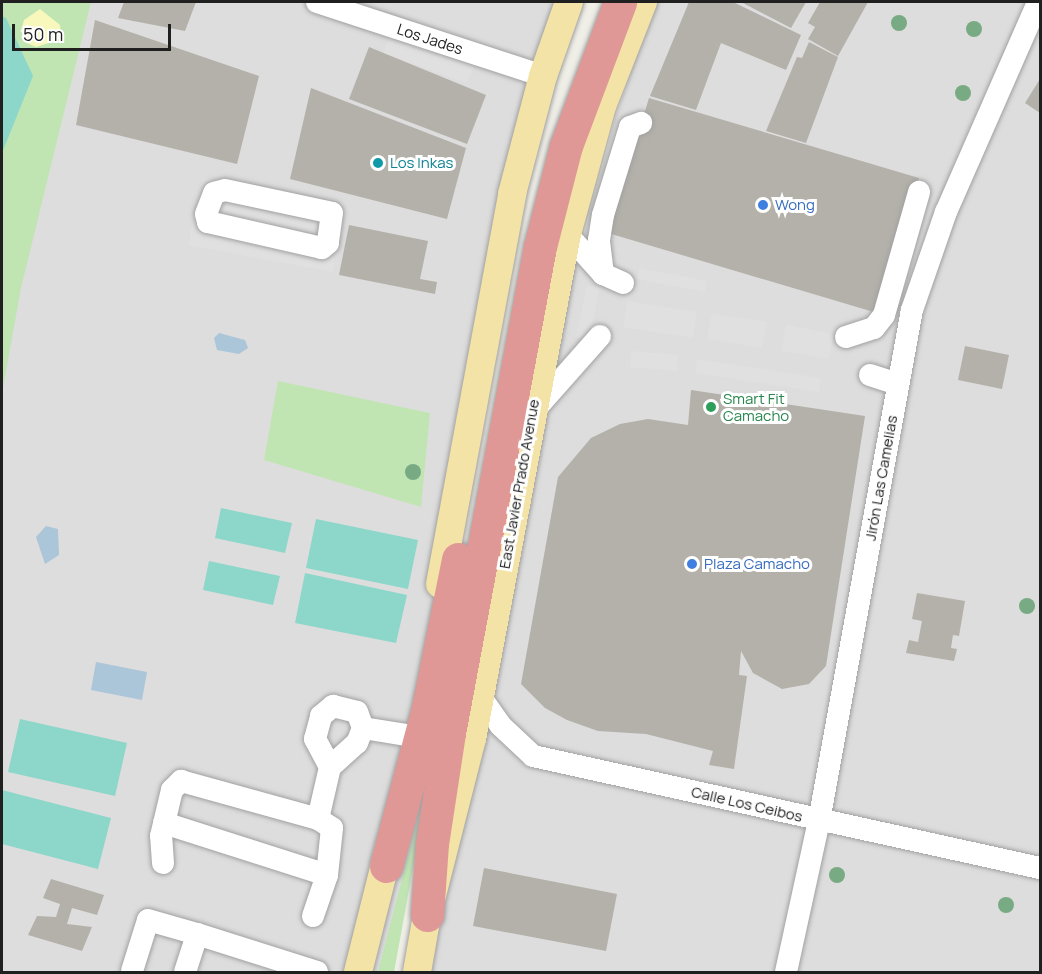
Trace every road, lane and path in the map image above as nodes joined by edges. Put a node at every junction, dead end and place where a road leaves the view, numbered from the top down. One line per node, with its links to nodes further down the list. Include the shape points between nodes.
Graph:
1 (317, 2): 7 (street, Los Jades)
2 (569, 2): 7 (main road)
3 (594, 2): 11 (highway, via 554,116)
4 (620, 2): 11 (highway, via 587,84)
5 (643, 2): 11 (main road, East Javier Prado Avenue, via 602,106)
6 (1037, 3): 14 (street, Jirón Las Camelias, via 946,212)
7 (543, 76): 23 (main road, via 503,240)
8 (641, 123): 12 (street, via 630,127 603,215 599,240)
9 (919, 192): 16 (street, via 884,315 874,328)
10 (332, 213): 10 (street, via 225,190 214,193 206,214 208,222 322,248 328,243)
11 (549, 216): 12 (street); 20 (main road, East Javier Prado Avenue); 29 (highway); 32 (highway, via 449,733 432,844)
12 (603, 274): 13 (street)
13 (623, 284)
14 (912, 310): 17 (street, via 897,327); 19 (street, Jirón Las Camelias)
15 (600, 336): 20 (street)
16 (846, 336)
17 (876, 341)
18 (870, 375): 19 (street)
19 (898, 384): 26 (street, Jirón Las Camelias)
20 (531, 414): 21 (main road, East Javier Prado Avenue)
21 (480, 696): 26 (street, Calle Los Ceibos, via 500,725 533,756); 32 (main road, East Javier Prado Avenue, via 461,794)
22 (363, 728): 23 (street); 24 (street, via 357,743); 24 (street, via 357,712 333,706 321,717 315,739)
23 (413, 736): 29 (main road)
24 (330, 767): 25 (street)
25 (318, 819): 27 (street, via 181,781 172,790); 31 (street, via 332,828)
26 (819, 821): 30 (street, Calle Los Ceibos); 40 (street, Jirón Las Camelias)
27 (164, 823): 28 (street); 31 (street)
28 (163, 863)
29 (386, 866): 38 (main road)
30 (1041, 868)
31 (327, 875): 33 (street)
32 (427, 915): 39 (main road, East Javier Prado Avenue)
33 (313, 916)
34 (197, 934): 35 (street, via 148,920); 36 (street); 37 (street)
35 (132, 970)
36 (185, 972)
37 (317, 972)
38 (358, 972)
39 (417, 972)
40 (786, 972)

